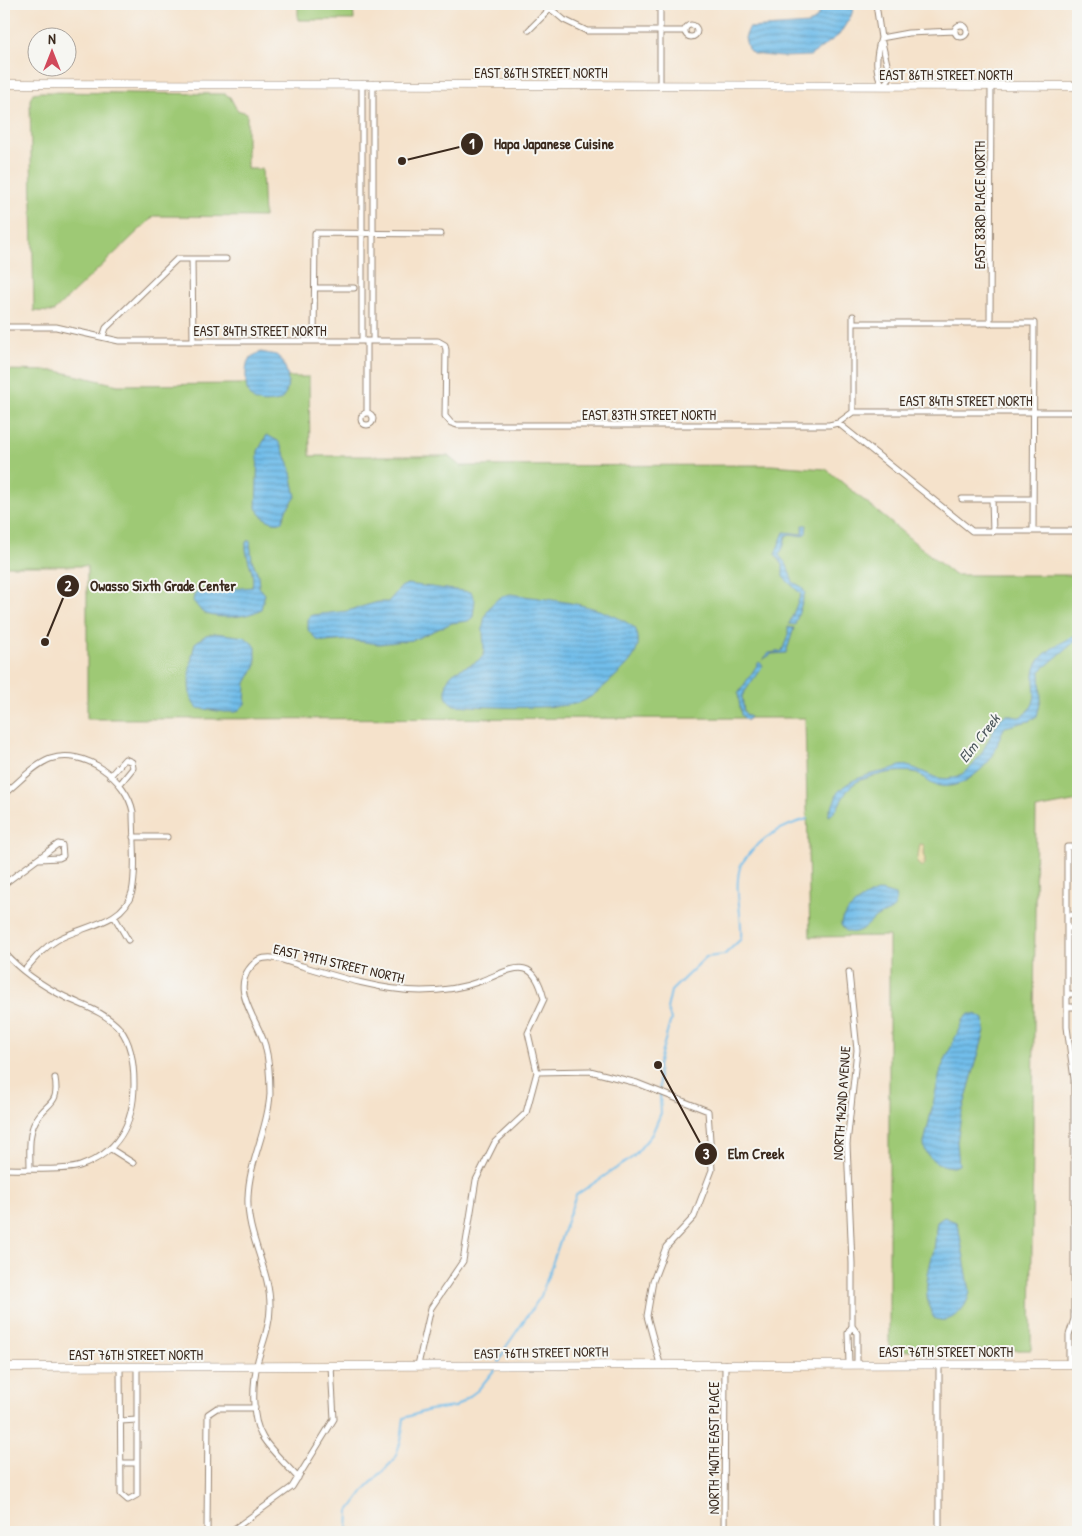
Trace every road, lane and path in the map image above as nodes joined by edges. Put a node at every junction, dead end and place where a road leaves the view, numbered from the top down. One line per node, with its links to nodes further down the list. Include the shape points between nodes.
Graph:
1 (545, 4): 4 (street)
2 (660, 4): 7 (street)
3 (876, 4): 9 (street)
4 (550, 9): 5 (street); 7 (street, via 569,24 587,30)
5 (529, 30)
6 (955, 31): 9 (street, via 908,32)
7 (660, 32): 8 (street); 13 (street)
8 (685, 32)
9 (881, 38): 14 (street, via 876,53 877,77); 14 (street, via 890,77)
10 (4, 84): 11 (main road, EAST 86TH STREET NORTH)
11 (362, 84): 12 (main road, EAST 86TH STREET NORTH); 17 (street)
12 (373, 84): 13 (main road, EAST 86TH STREET NORTH); 18 (street)
13 (660, 85): 14 (main road, EAST 86TH STREET NORTH)
14 (883, 86): 15 (main road, EAST 86TH STREET NORTH)
15 (991, 86): 16 (main road, EAST 86TH STREET NORTH); 26 (street, EAST 83RD PLACE NORTH)
16 (1078, 86)
17 (362, 234): 18 (street); 22 (street, via 315,233); 31 (street)
18 (373, 234): 19 (street); 31 (street)
19 (441, 234)
20 (192, 259): 21 (street); 28 (street, via 177,259 106,328); 29 (street)
21 (226, 259)
22 (315, 288): 23 (street); 30 (street)
23 (354, 288)
24 (853, 316): 25 (street)
25 (853, 323): 26 (street); 33 (street)
26 (990, 324): 32 (street, via 1034,323)
27 (4, 327): 28 (street, EAST 84TH STREET NORTH, via 56,327)
28 (103, 337): 29 (street, EAST 84TH STREET NORTH, via 119,341)
29 (193, 341): 30 (street, EAST 84TH STREET NORTH)
30 (314, 341): 31 (street, EAST 84TH STREET NORTH)
31 (368, 341): 35 (street); 36 (street, EAST 84TH STREET NORTH, via 438,341 445,345)
32 (1033, 411): 33 (street, EAST 84TH STREET NORTH); 34 (street, EAST 84TH STREET NORTH); 40 (street)
33 (853, 412): 37 (street)
34 (1078, 412)
35 (367, 413)
36 (445, 416): 37 (street, EAST 83TH STREET NORTH, via 457,424)
37 (838, 423): 43 (street, via 967,528)
38 (962, 499): 39 (street)
39 (992, 499): 40 (street); 43 (street)
40 (1033, 499): 41 (street)
41 (1033, 531): 42 (street); 43 (street)
42 (1073, 531)
43 (993, 532)
44 (110, 776): 45 (street); 45 (street, via 125,760 132,762 133,768); 46 (street, via 91,762 58,757 44,763)
45 (120, 784): 47 (street, via 132,807)
46 (4, 794)
47 (133, 837): 48 (street); 54 (street, via 132,890 123,908)
48 (167, 837)
49 (1078, 847): 52 (street, via 1068,847)
50 (39, 859): 50 (street, via 63,856 62,845 58,844); 51 (street)
51 (4, 884)
52 (1067, 915): 53 (street); 55 (street)
53 (1078, 915)
54 (114, 916): 57 (street); 59 (street, via 56,940 40,952)
55 (1067, 928): 56 (street); 61 (street)
56 (1078, 928)
57 (128, 940)
58 (4, 952): 59 (street)
59 (24, 971): 67 (street, via 65,997 99,1012 120,1030 132,1056 134,1102 128,1123)
60 (849, 972): 72 (street, NORTH 142ND AVENUE, via 857,1050 847,1144)
61 (1067, 994): 62 (street); 63 (street)
62 (1078, 994)
63 (1067, 1007): 64 (street); 71 (street, via 1074,1079)
64 (1078, 1007)
65 (537, 1072): 73 (street, via 590,1071 638,1083 708,1111 712,1170 694,1217 666,1247 653,1281 647,1316); 79 (street, via 526,1112 494,1142 476,1180 463,1261 431,1308); 80 (street, EAST 79TH STREET NORTH, via 528,1033 544,999 537,978 527,971 512,968 468,985 417,991 367,983 278,958 264,958 252,965 245,974 243,989 265,1046 270,1093 248,1197 250,1230 270,1299 267,1332)
66 (55, 1078): 70 (street, via 57,1095 35,1122)
67 (111, 1148): 68 (street); 70 (street, via 79,1167)
68 (133, 1163)
69 (4, 1169): 70 (street)
70 (30, 1169)
71 (1074, 1319): 77 (street, via 1069,1335); 78 (street)
72 (852, 1326): 75 (street, NORTH 142ND AVENUE, via 848,1332); 75 (street, NORTH 142ND AVENUE, via 857,1333)
73 (660, 1364): 74 (main road, EAST 76TH STREET NORTH); 79 (main road, EAST 76TH STREET NORTH)
74 (725, 1364): 75 (main road, EAST 76TH STREET NORTH); 93 (street, NORTH 140TH EAST PLACE)
75 (853, 1364): 76 (main road, EAST 76TH STREET NORTH)
76 (939, 1364): 77 (main road, EAST 76TH STREET NORTH); 94 (street)
77 (1069, 1364): 78 (main road, EAST 76TH STREET NORTH)
78 (1078, 1364)
79 (418, 1365): 81 (main road, EAST 76TH STREET NORTH)
80 (257, 1366): 81 (main road, EAST 76TH STREET NORTH); 84 (main road, EAST 76TH STREET NORTH); 85 (street)
81 (331, 1366): 90 (street, via 334,1419)
82 (4, 1367): 83 (main road, EAST 76TH STREET NORTH)
83 (120, 1367): 84 (main road, EAST 76TH STREET NORTH); 86 (street)
84 (137, 1367): 87 (street)
85 (255, 1408): 90 (street, via 257,1426 263,1438); 91 (street, via 217,1408 209,1411 206,1417)
86 (121, 1420): 87 (street); 88 (street)
87 (137, 1420): 89 (street)
88 (121, 1463): 89 (street); 89 (street, via 121,1494 128,1500 137,1494)
89 (137, 1463)
90 (298, 1478): 92 (street, via 282,1496)
91 (207, 1532)
92 (230, 1532)
93 (724, 1532)
94 (939, 1532)

